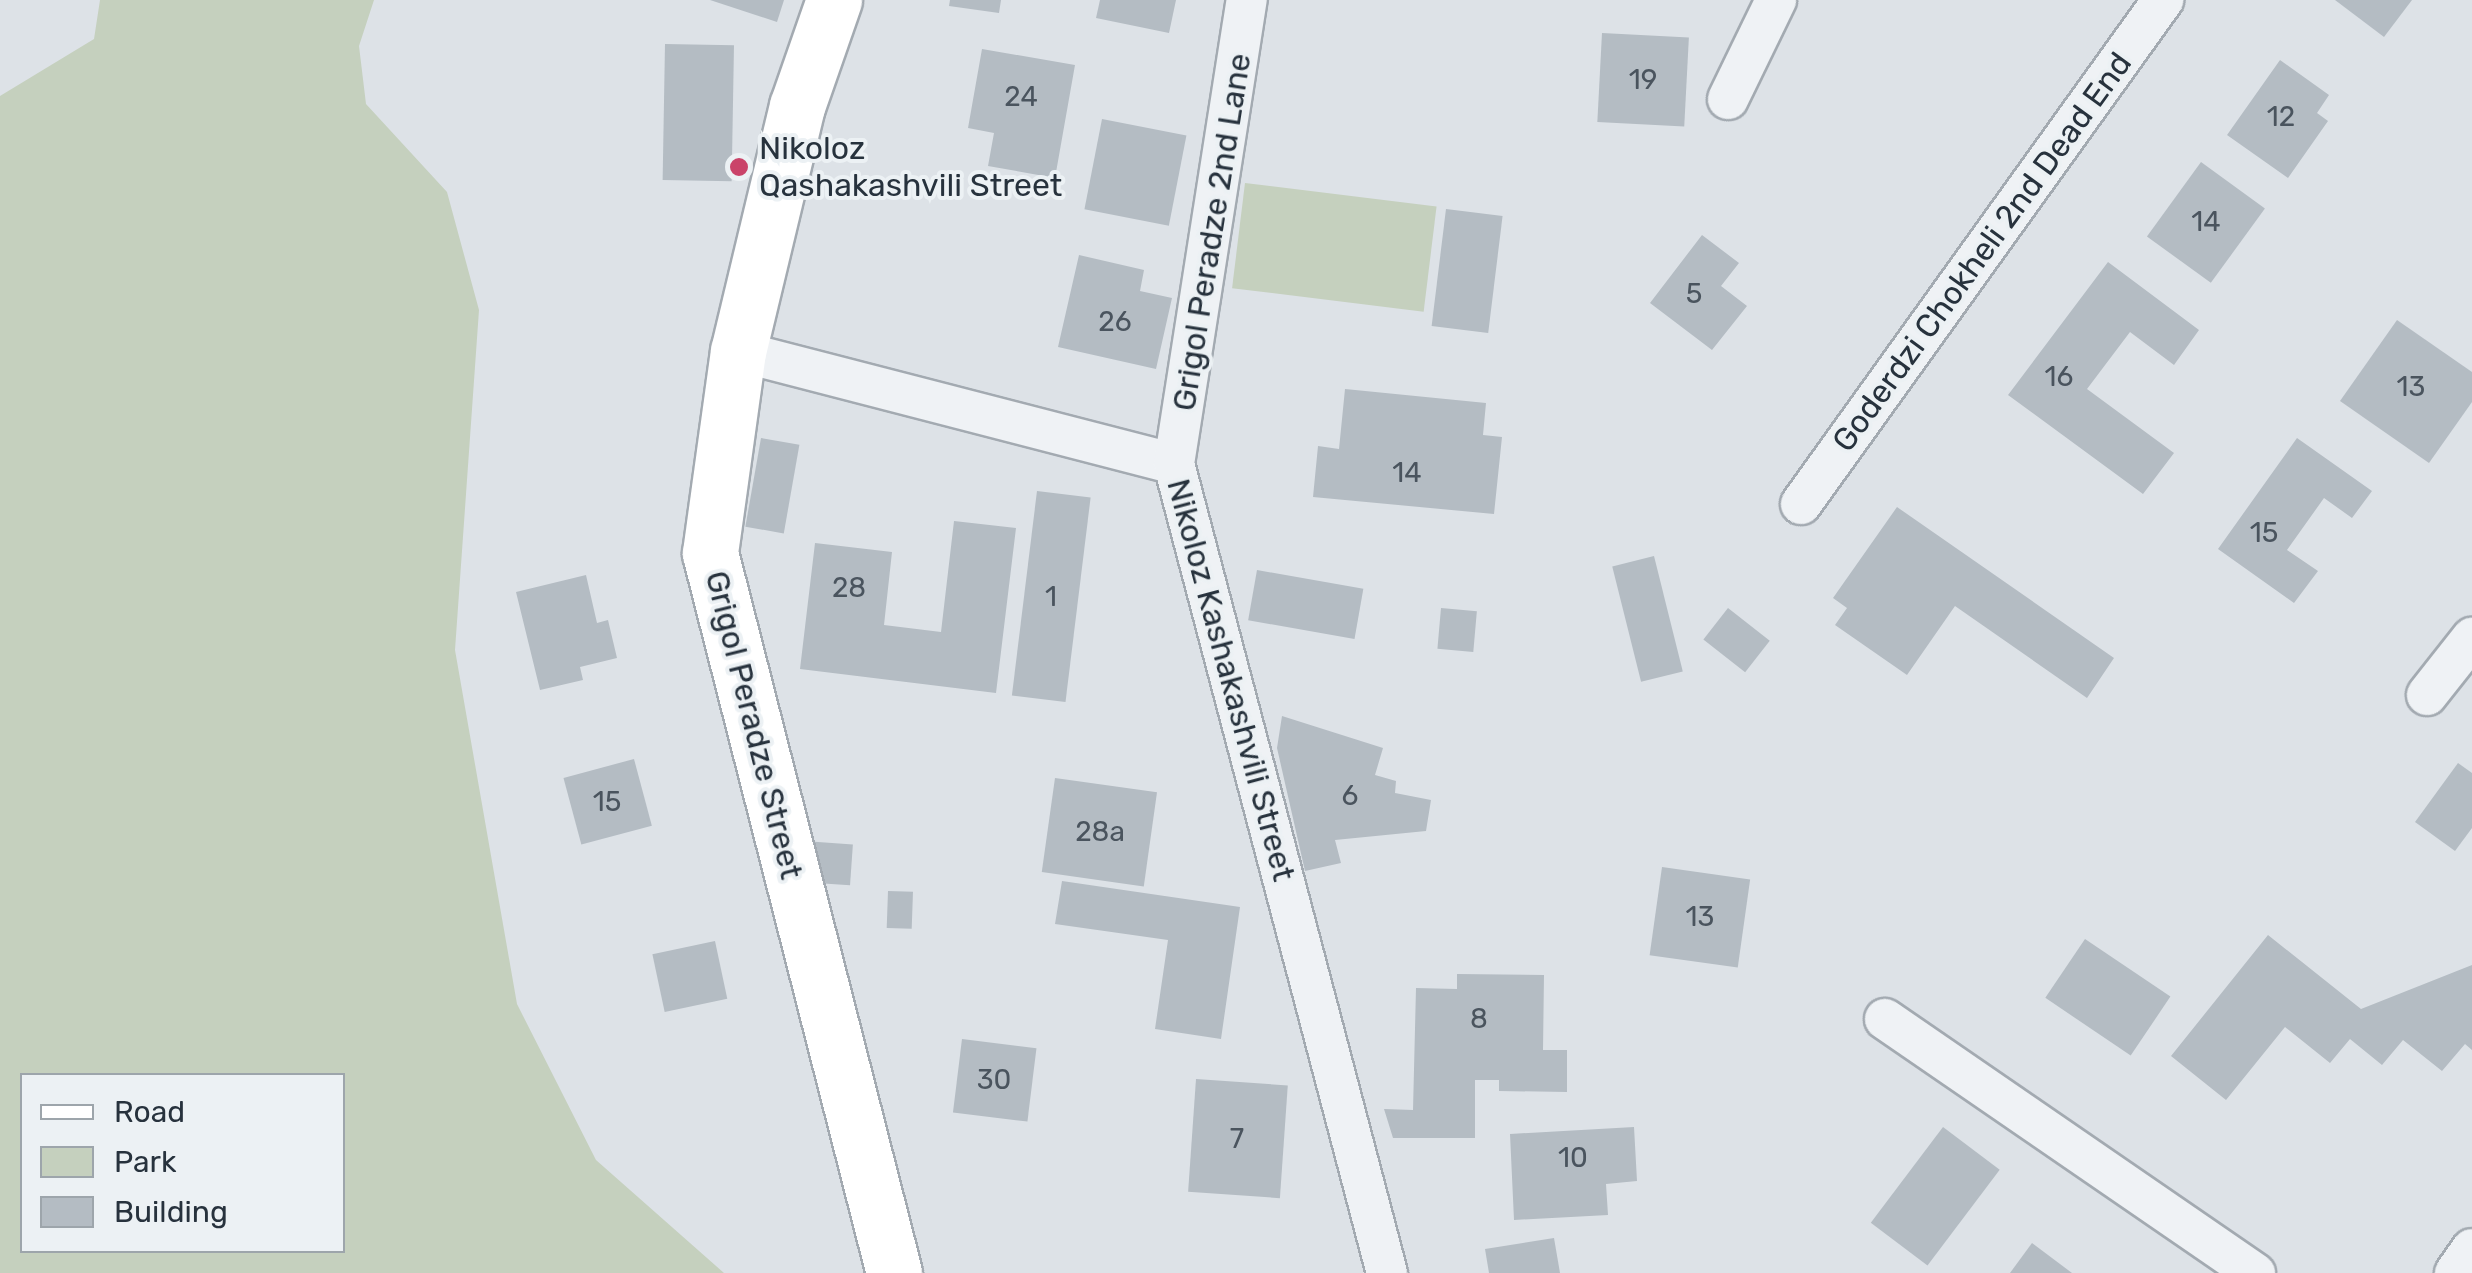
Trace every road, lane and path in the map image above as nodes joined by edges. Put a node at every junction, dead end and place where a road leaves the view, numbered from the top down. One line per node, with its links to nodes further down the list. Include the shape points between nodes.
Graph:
1 (834, 0): 6 (street, Grigol Peradze Street, via 797,106)
2 (1248, 0): 7 (street, Grigol Peradze 2nd Lane)
3 (1776, 0): 5 (street)
4 (2162, 0): 8 (street, Goderdzi Chokheli 2nd Dead End)
5 (1728, 99)
6 (738, 351): 7 (street, Nikoloz Kashakashvili Street); 13 (street, Grigol Peradze Street, via 710,553)
7 (1174, 464): 14 (street, Nikoloz Kashakashvili Street)
8 (1800, 504)
9 (2472, 638): 10 (street)
10 (2428, 695)
11 (1885, 1019): 15 (street)
12 (2472, 1248): 16 (street)
13 (894, 1273)
14 (1387, 1273)
15 (2255, 1273)
16 (2455, 1273)

